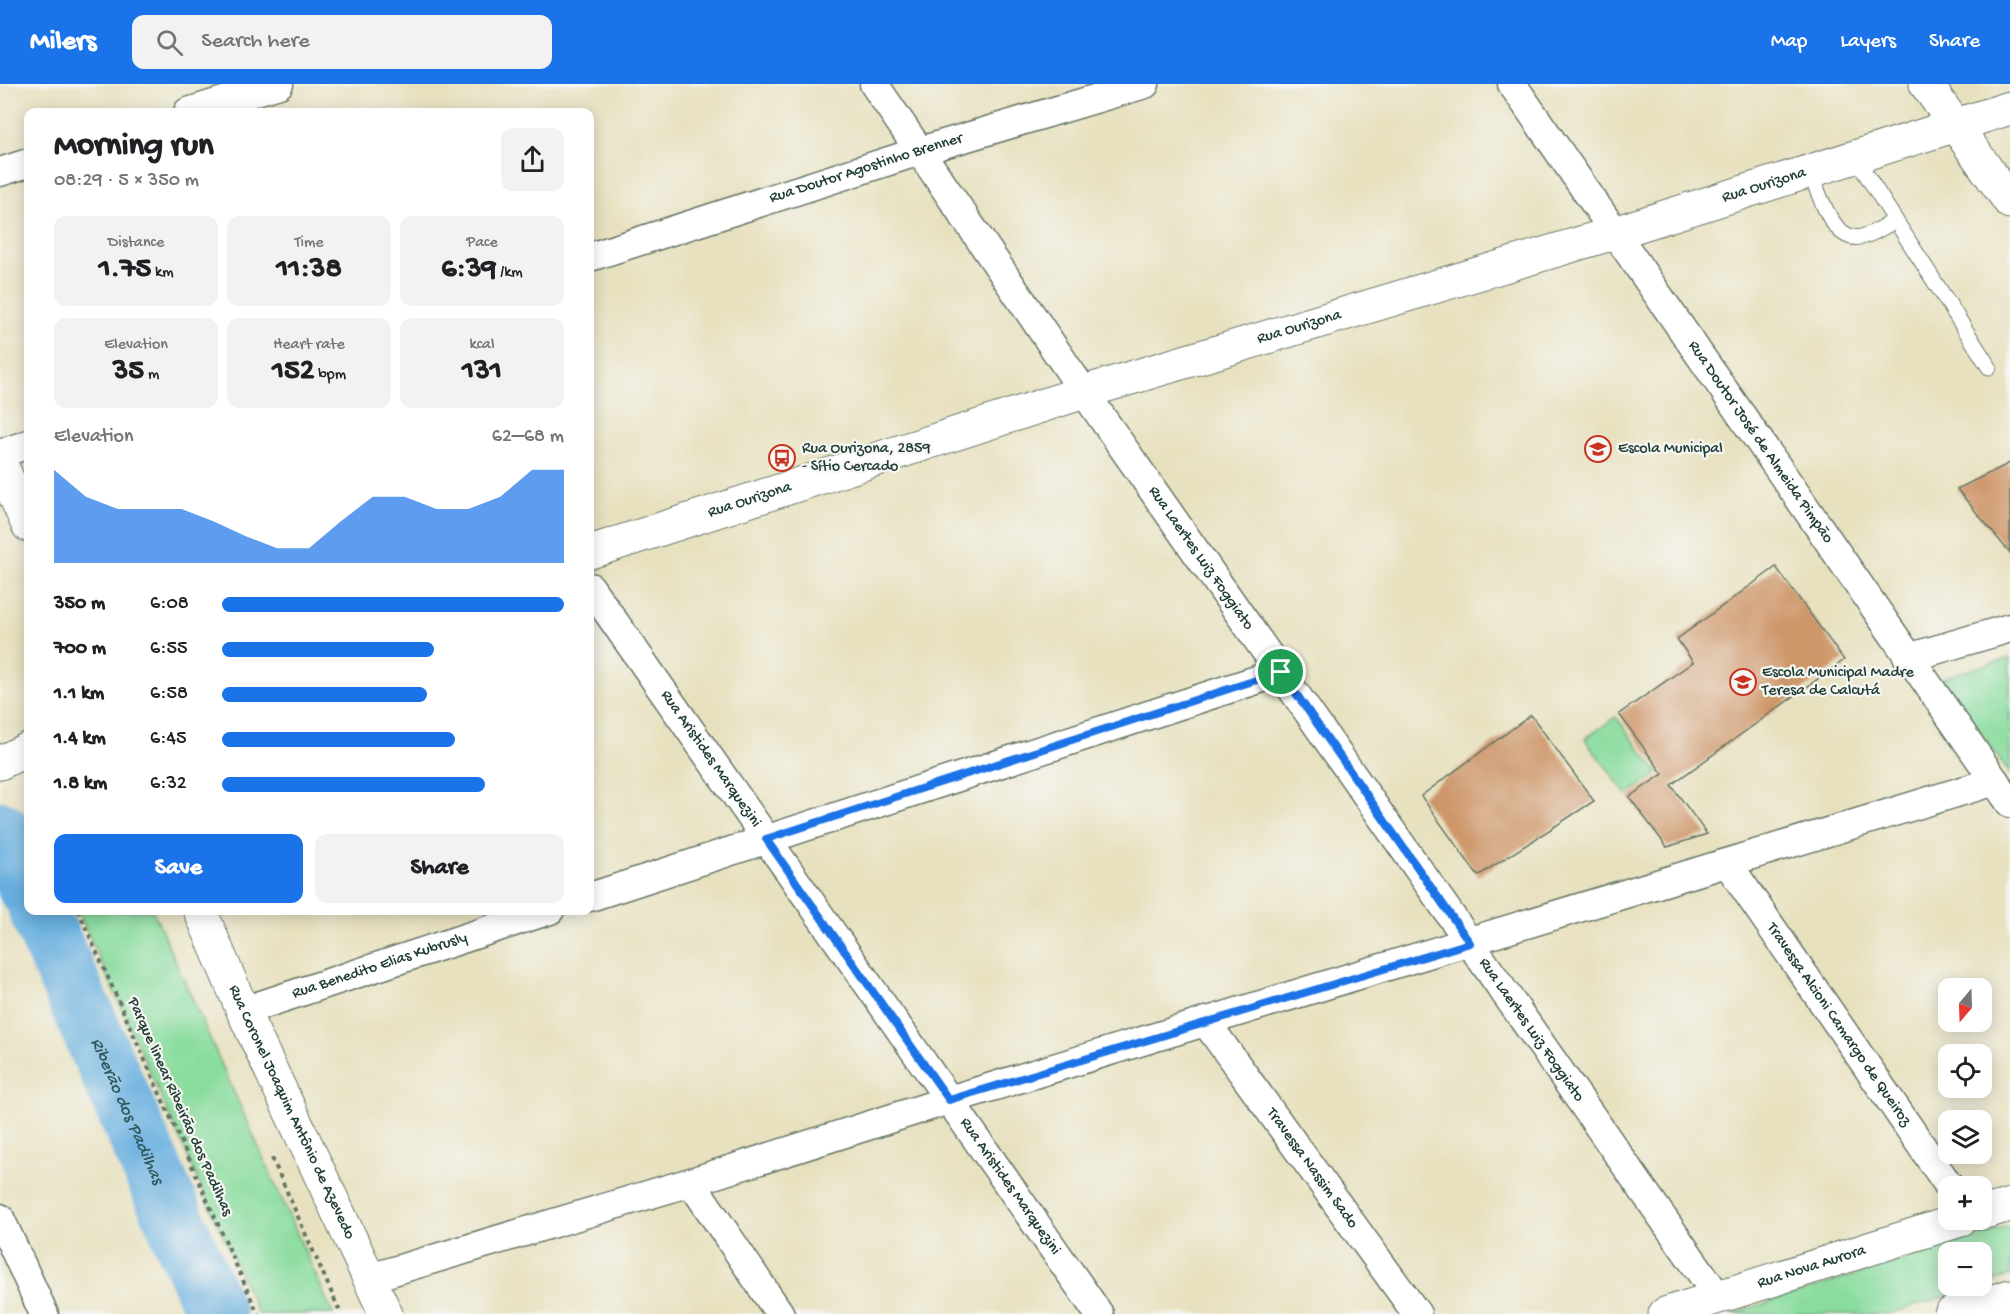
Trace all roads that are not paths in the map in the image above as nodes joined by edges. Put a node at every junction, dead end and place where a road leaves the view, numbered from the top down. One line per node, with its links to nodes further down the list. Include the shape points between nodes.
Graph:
1 (874, 84): 9 (street, Rua Laertes Luiz Foggiato)
2 (1144, 84): 9 (street, Rua Doutor Agostinho Brenner)
3 (1512, 84): 16 (street, Rua Doutor José de Almeida Pimpão)
4 (1926, 84): 8 (main road)
5 (263, 93): 6 (street)
6 (204, 108)
7 (2010, 108): 8 (main road, Rua Ourizona)
8 (1955, 125): 10 (main road, Rua Ourizona); 14 (main road)
9 (920, 152): 17 (street, Rua Doutor Agostinho Brenner); 19 (street, Rua Laertes Luiz Foggiato)
10 (1856, 157): 13 (main road, Rua Ourizona); 15 (lane)
11 (24, 164): 12 (street)
12 (0, 172)
13 (1810, 172): 15 (lane, via 1834,225 1845,235 1860,237); 16 (main road, Rua Ourizona)
14 (2010, 202)
15 (1895, 221): 18 (lane)
16 (1614, 233): 19 (main road, Rua Ourizona); 27 (street, Rua Doutor José de Almeida Pimpão)
17 (594, 256)
18 (1989, 367)
19 (1084, 392): 24 (main road, Rua Ourizona); 28 (street, Rua Laertes Luiz Foggiato)
20 (24, 445): 21 (street)
21 (0, 454)
22 (0, 462): 23 (main road)
23 (24, 516)
24 (594, 551)
25 (594, 593): 32 (street, Rua Aristides Marquezini)
26 (2010, 628): 27 (street)
27 (1908, 658): 31 (street, Rua Doutor José de Almeida Pimpão)
28 (1281, 672): 32 (street); 37 (street, Rua Laertes Luiz Foggiato)
29 (24, 751): 30 (main road)
30 (0, 764)
31 (2003, 792): 33 (street)
32 (766, 839): 34 (street); 40 (street, Rua Aristides Marquezini)
33 (1728, 864): 37 (street); 41 (street, Travessa Alcioni Camargo de Queiroz)
34 (594, 896)
35 (202, 915): 38 (main road, Rua Coronel Joaquim Antônio de Azevedo)
36 (535, 915): 38 (street, Rua Benedito Elias Kubrusly)
37 (1470, 943): 39 (street); 50 (street, Rua Laertes Luiz Foggiato)
38 (243, 1011): 48 (main road, Rua Coronel Joaquim Antônio de Azevedo)
39 (1204, 1021): 40 (street); 55 (street, Travessa Nassim Sado)
40 (949, 1100): 42 (street); 54 (street, Rua Aristides Marquezini)
41 (1942, 1176)
42 (691, 1182): 48 (street); 53 (street)
43 (2010, 1205): 44 (main road)
44 (1992, 1210)
45 (0, 1218): 47 (street)
46 (1938, 1227): 50 (main road, Rua Nova Aurora)
47 (7, 1249): 51 (street)
48 (370, 1278): 52 (main road, Rua Coronel Joaquim Antônio de Azevedo)
49 (2010, 1296): 57 (main road)
50 (1718, 1297): 56 (main road, Rua Nova Aurora)
51 (44, 1314)
52 (386, 1314)
53 (780, 1314)
54 (1099, 1314)
55 (1417, 1314)
56 (1665, 1314)
57 (1952, 1314)

